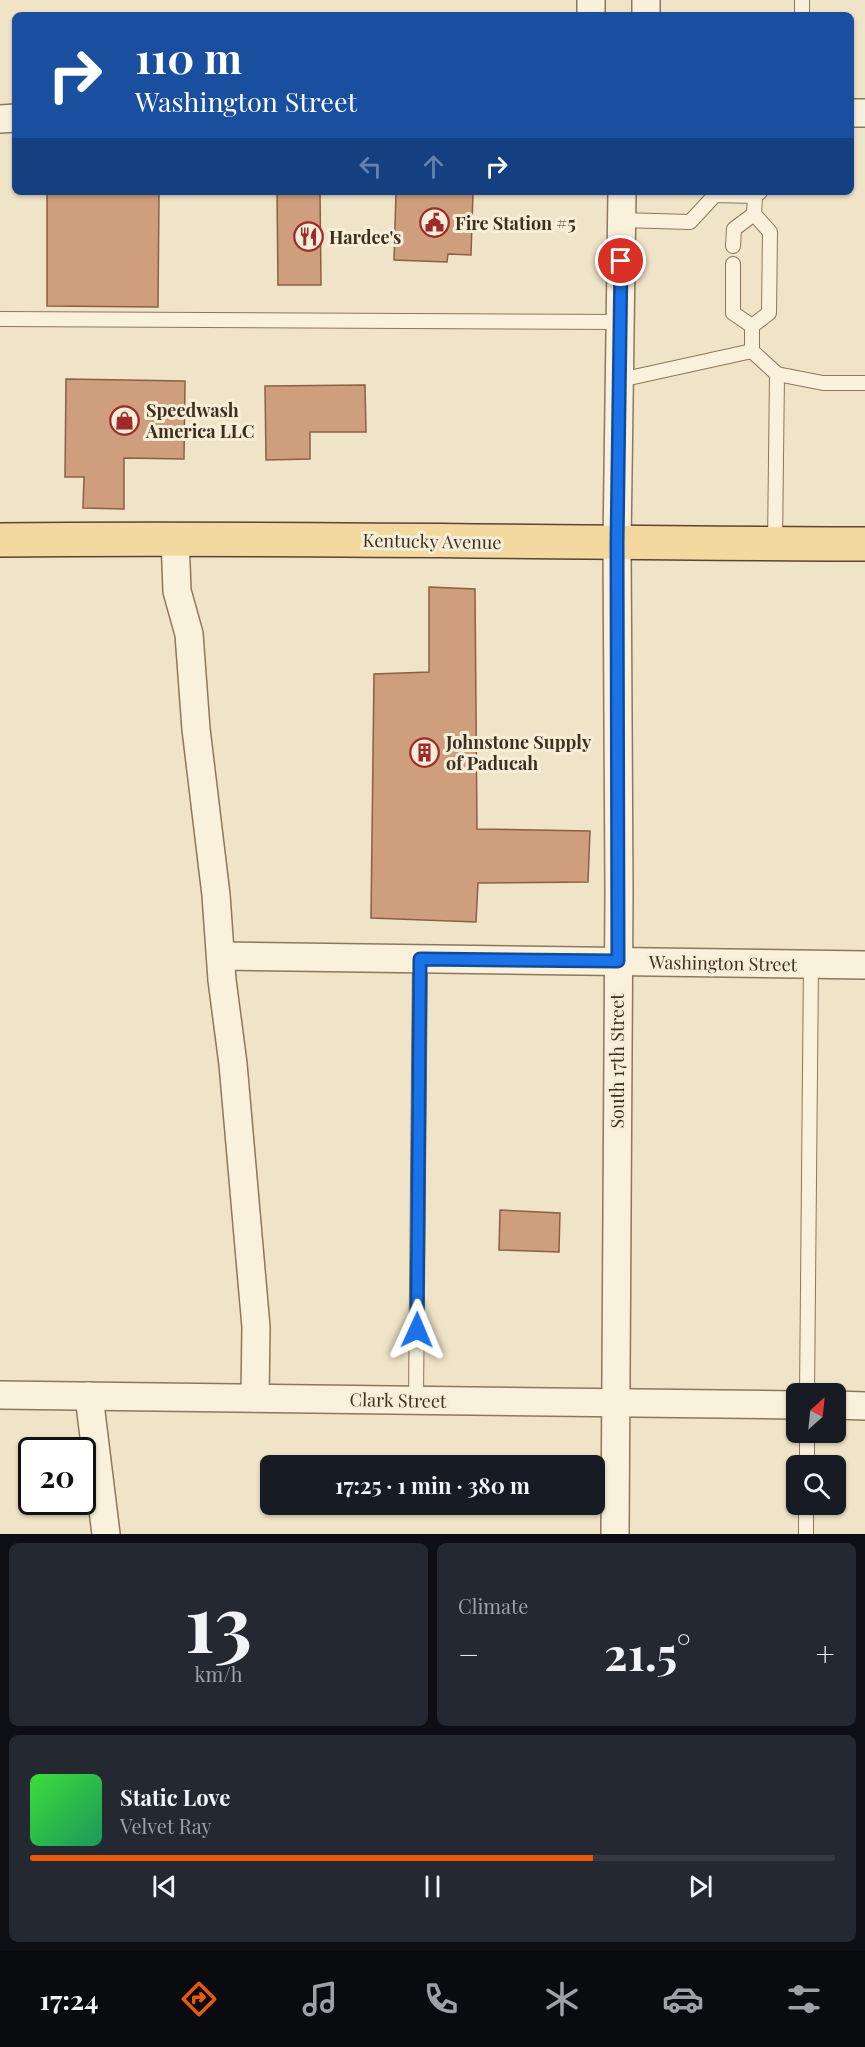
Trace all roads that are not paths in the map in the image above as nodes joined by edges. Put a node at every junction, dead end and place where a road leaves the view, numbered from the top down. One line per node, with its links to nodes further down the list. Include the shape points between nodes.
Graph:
1 (622, 195): 5 (street, South 17th Street)
2 (715, 195): 5 (lane, via 690,222)
3 (757, 195): 4 (lane)
4 (754, 214): 6 (lane, via 734,229); 10 (lane, via 770,232 769,313)
5 (621, 220): 9 (street, South 17th Street)
6 (733, 246)
7 (733, 264): 10 (lane, via 733,313)
8 (0, 319): 9 (lane)
9 (620, 322): 13 (street, South 17th Street)
10 (752, 327): 11 (lane)
11 (752, 351): 12 (lane); 13 (lane)
12 (777, 374): 14 (lane, via 823,383); 18 (lane)
13 (620, 380): 17 (street, South 17th Street)
14 (865, 383)
15 (175, 538): 16 (main road, Kentucky Avenue); 17 (main road, Kentucky Avenue); 20 (street, via 177,591 189,634)
16 (0, 540)
17 (617, 544): 18 (main road, Kentucky Avenue); 22 (street, South 17th Street)
18 (775, 544): 19 (main road, Kentucky Avenue)
19 (865, 544)
20 (221, 956): 21 (street, Washington Street); 28 (street, via 253,1289)
21 (420, 959): 22 (street, Washington Street); 29 (lane)
22 (618, 961): 23 (street, Washington Street); 30 (street, South 17th Street)
23 (811, 964): 24 (street, Washington Street); 25 (lane)
24 (865, 965)
25 (807, 1383)
26 (0, 1395): 27 (street, Clark Street)
27 (89, 1396): 28 (street, Clark Street); 35 (street)
28 (255, 1398): 29 (street, Clark Street)
29 (416, 1400): 30 (street, Clark Street)
30 (615, 1402): 31 (street, Clark Street); 36 (street, South 17th Street)
31 (786, 1405)
32 (846, 1405): 33 (street)
33 (865, 1406)
34 (806, 1515): 37 (lane)
35 (106, 1534)
36 (615, 1534)
37 (806, 1534)

